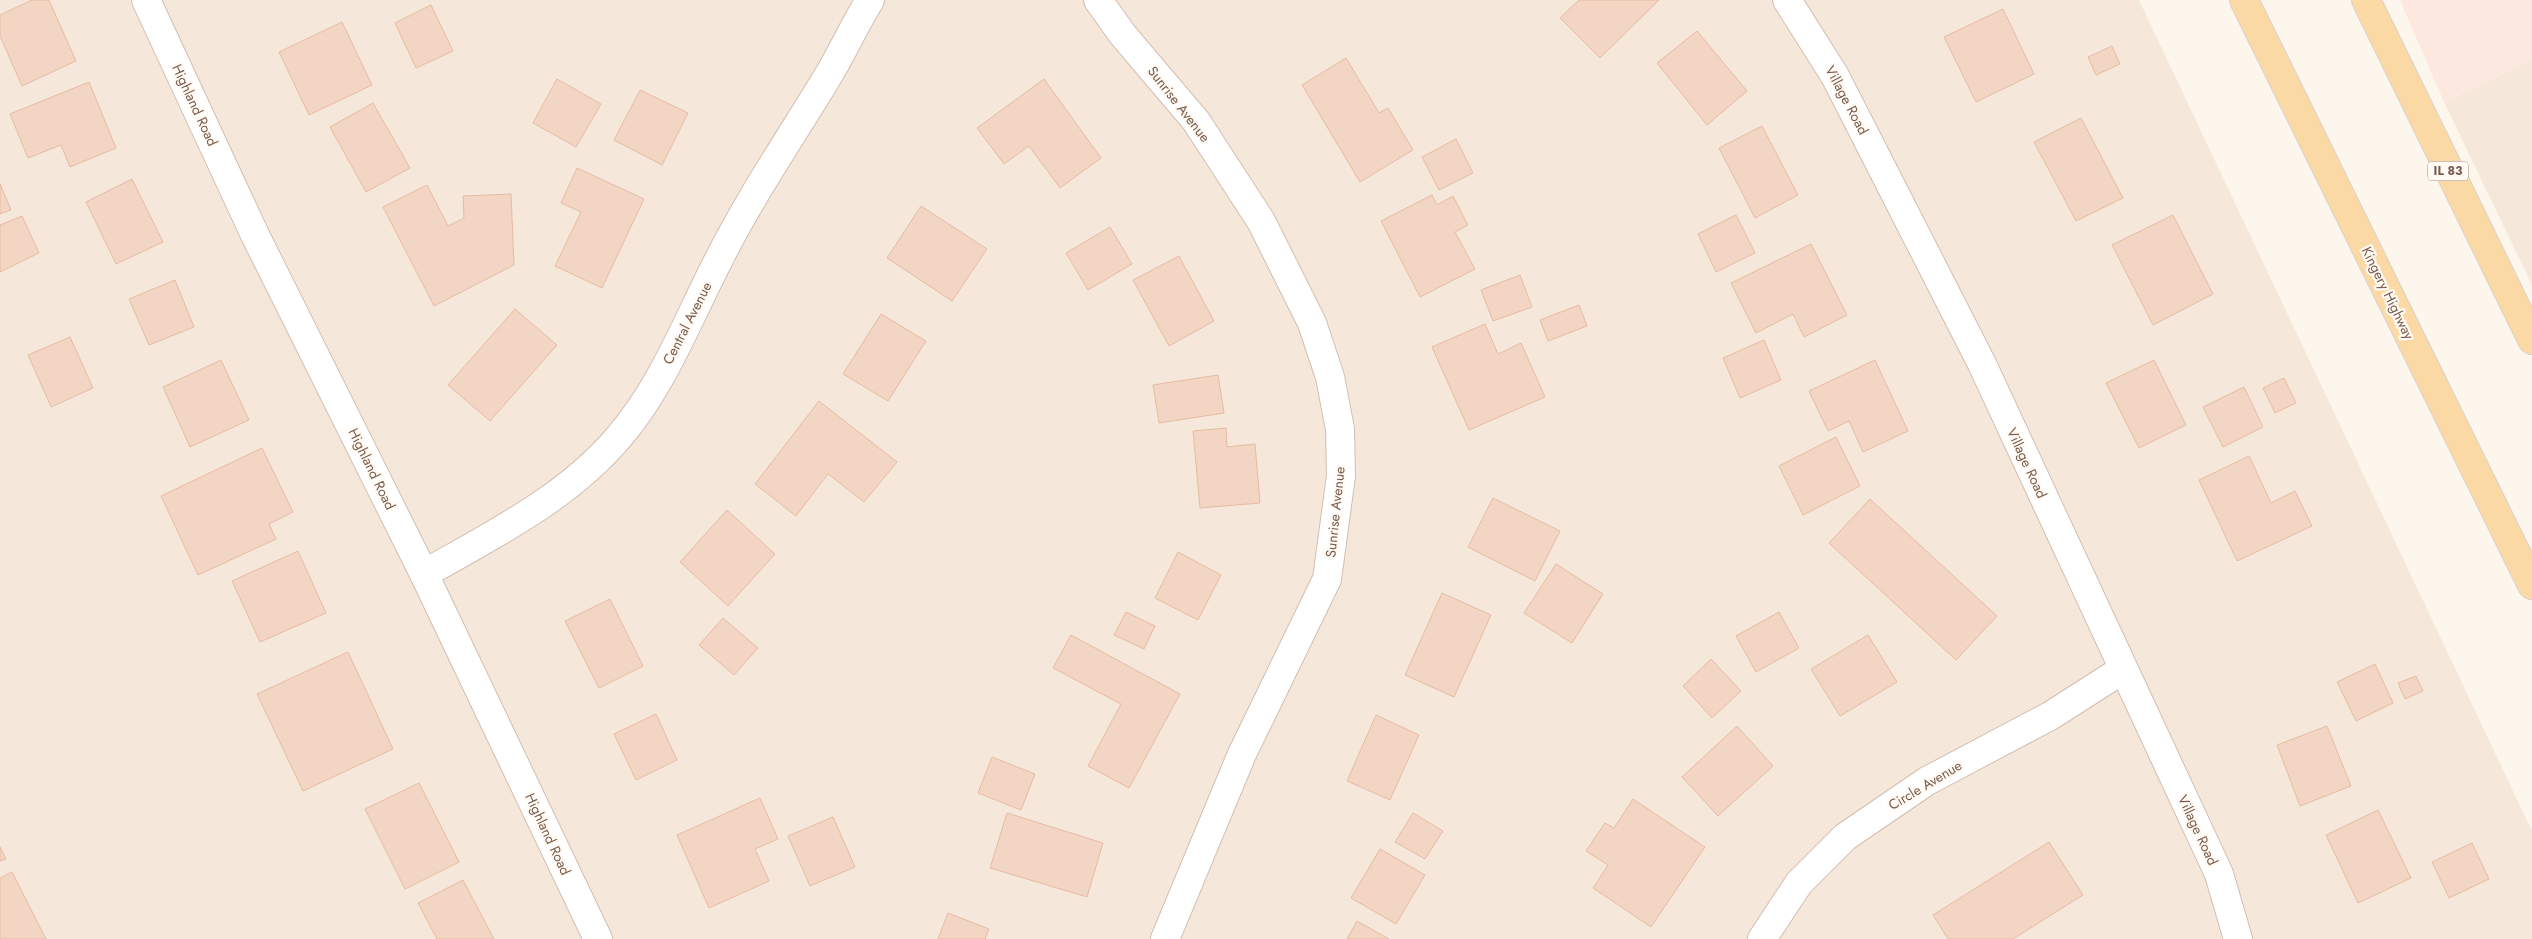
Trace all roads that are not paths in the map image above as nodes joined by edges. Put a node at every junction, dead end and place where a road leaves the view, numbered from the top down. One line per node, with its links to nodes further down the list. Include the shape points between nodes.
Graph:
1 (146, 0): 8 (street, Highland Road, via 255,234)
2 (870, 0): 8 (street, Central Avenue, via 717,261 698,306 655,386 618,438 570,485 539,507)
3 (1098, 0): 12 (street, Sunrise Avenue, via 1123,35 1196,121 1261,222 1312,323 1330,377 1340,429 1339,495 1327,579 1242,754)
4 (1787, 0): 10 (street, Village Road, via 1835,76 1978,355)
5 (2244, 0): 9 (main road, Kingery Highway)
6 (2366, 0): 7 (main road, IL 83)
7 (2532, 340)
8 (424, 574): 11 (street, Highland Road)
9 (2532, 585)
10 (2122, 670): 13 (street, Circle Avenue, via 2050,716 1927,781 1845,836 1799,883); 14 (street, Village Road, via 2219,874)
11 (598, 939)
12 (1165, 939)
13 (1762, 939)
14 (2238, 939)

